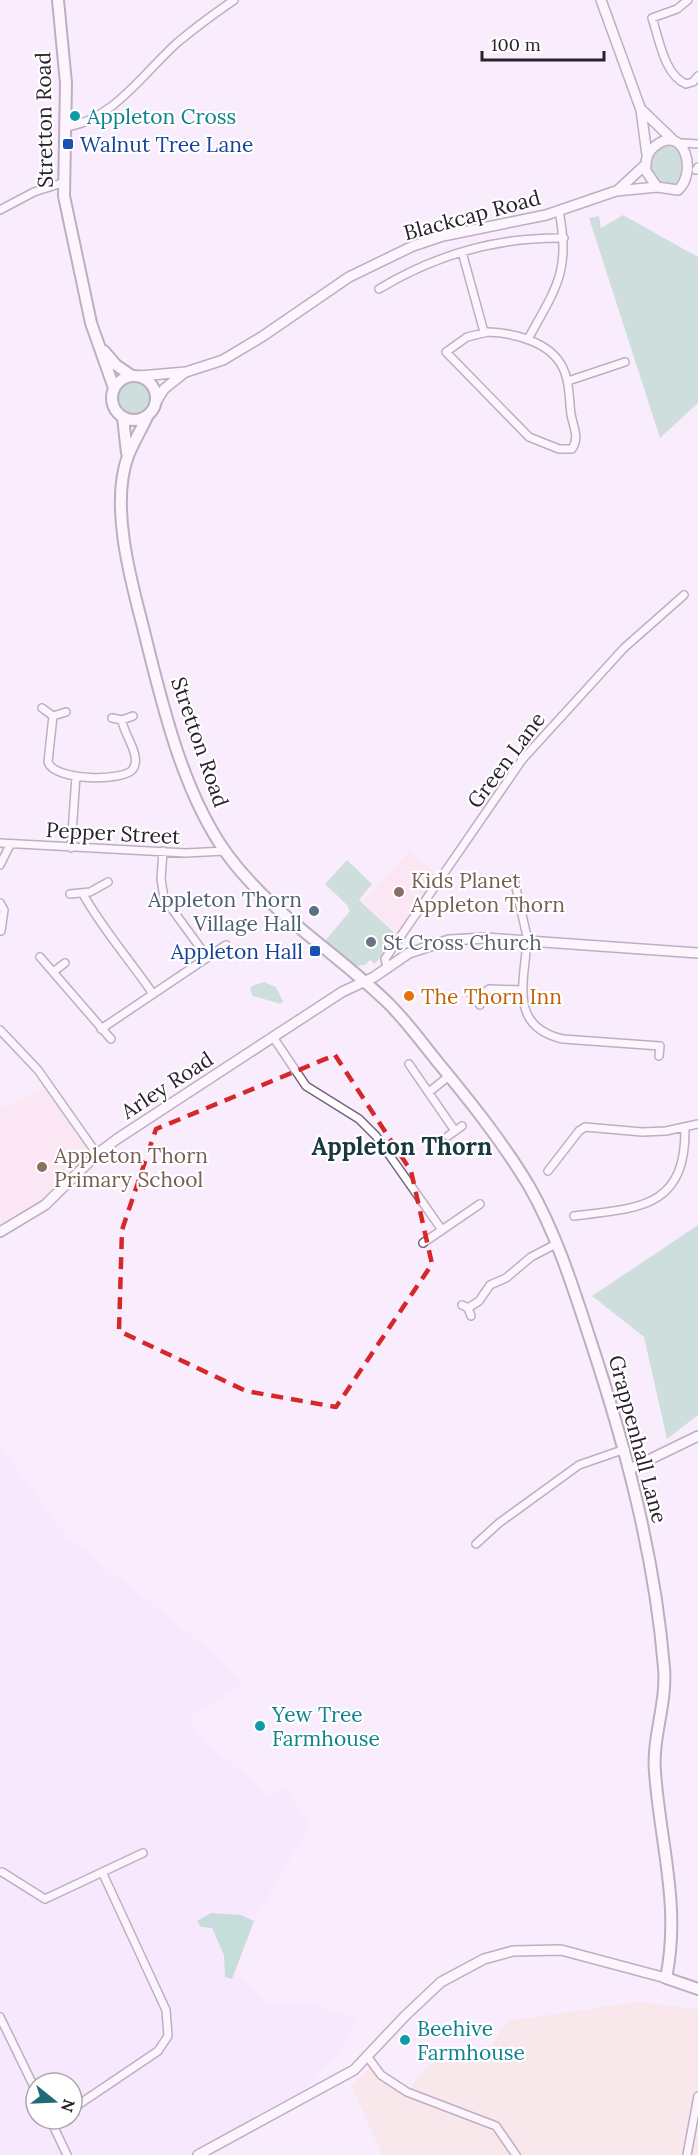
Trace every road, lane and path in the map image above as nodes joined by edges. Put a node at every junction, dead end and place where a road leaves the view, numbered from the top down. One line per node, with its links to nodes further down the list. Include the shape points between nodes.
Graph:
1 (58, 0): 7 (main road, Stretton Road, via 66,83)
2 (234, 0): 7 (street, via 177,44 108,108 76,126)
3 (601, 0): 6 (street)
4 (688, 0): 5 (street, via 677,9 652,18 675,75 686,84)
5 (698, 76)
6 (641, 110): 8 (street); 10 (street)
7 (64, 127): 12 (main road, Stretton Road)
8 (678, 142): 9 (street); 10 (street, via 658,143); 11 (street, via 694,154)
9 (698, 144)
10 (646, 160): 13 (street, via 648,178); 14 (street, Blackcap Road)
11 (697, 168): 13 (street, via 691,182 678,190)
12 (62, 183): 15 (street); 22 (main road, Stretton Road)
13 (657, 188): 14 (street, Blackcap Road)
14 (616, 191): 16 (street, Blackcap Road)
15 (0, 210)
16 (559, 211): 17 (street); 24 (street, Blackcap Road, via 413,246 349,277 223,360)
17 (564, 238): 18 (street, via 515,240); 21 (street, via 565,253 558,280)
18 (462, 252): 19 (street, via 434,260); 20 (street)
19 (379, 289)
20 (484, 332): 21 (street); 26 (street, via 467,337 446,351 538,443 567,450 572,449 577,439)
21 (528, 339): 26 (street, via 558,359)
22 (98, 344): 25 (main road, Stretton Road, via 116,366); 27 (main road, Stretton Road)
23 (625, 362): 26 (street)
24 (186, 372): 25 (street, Blackcap Road); 28 (street, Blackcap Road, via 164,389)
25 (136, 376): 27 (main road, via 125,378); 28 (main road, via 154,389)
26 (568, 381)
27 (114, 388): 30 (main road, via 113,408)
28 (156, 402): 29 (main road)
29 (147, 417): 30 (main road, via 135,421); 31 (main road, Stretton Road)
30 (123, 418): 31 (main road, Stretton Road)
31 (128, 456): 44 (main road, Stretton Road, via 121,492 122,515 139,611 188,777 212,832)
32 (684, 595): 58 (street, Green Lane, via 624,648 522,760 385,959)
33 (42, 708): 35 (street)
34 (66, 712): 35 (street)
35 (52, 716): 39 (street, via 50,768)
36 (133, 716): 38 (street)
37 (112, 718): 38 (street)
38 (122, 720): 39 (street, via 135,755 134,768 118,777)
39 (76, 777): 42 (street)
40 (0, 843): 41 (street, Pepper Street)
41 (10, 845): 42 (street, Pepper Street); 45 (street)
42 (71, 848): 43 (street, Pepper Street)
43 (163, 851): 44 (street, Pepper Street); 56 (street, via 160,879 164,898)
44 (225, 851): 60 (main road, Stretton Road, via 300,930)
45 (0, 865)
46 (514, 879): 52 (street)
47 (108, 882): 49 (street)
48 (70, 894): 49 (street)
49 (83, 894): 62 (street)
50 (0, 903): 51 (street, via 4,910)
51 (1, 931)
52 (527, 941): 54 (street, Arley Road); 58 (street, Arley Road, via 449,940 409,953); 61 (street)
53 (226, 945): 56 (street)
54 (698, 953)
55 (40, 957): 59 (street)
56 (207, 957): 62 (street)
57 (65, 963): 59 (street)
58 (387, 967): 60 (street, Arley Road)
59 (53, 972): 64 (street)
60 (363, 980): 66 (street, Arley Road); 70 (main road, Grappenhall Lane, via 389,1003)
61 (522, 990): 63 (street, via 489,989); 68 (street, via 528,1018 550,1036 660,1046)
62 (153, 994): 64 (street)
63 (475, 999)
64 (101, 1029): 67 (street)
65 (0, 1030): 77 (street, via 38,1070)
66 (273, 1037): 77 (street, Arley Road); 81 (street, via 306,1086 359,1119 376,1136)
67 (111, 1039)
68 (659, 1056)
69 (409, 1064): 71 (street)
70 (449, 1076): 71 (street); 84 (main road, Grappenhall Lane, via 521,1173)
71 (429, 1092): 75 (street)
72 (698, 1124): 74 (street)
73 (462, 1125): 75 (street)
74 (685, 1128): 78 (street, via 642,1132 585,1127); 80 (street, via 681,1166 673,1185 663,1195 652,1202)
75 (455, 1131): 76 (street)
76 (448, 1136)
77 (97, 1154): 82 (street, Arley Road, via 57,1196)
78 (548, 1172)
79 (480, 1204): 81 (street)
80 (573, 1216)
81 (442, 1230): 83 (street)
82 (0, 1232)
83 (423, 1243)
84 (556, 1244): 85 (street, via 490,1285 479,1301 465,1307); 87 (main road, Grappenhall Lane)
85 (471, 1317)
86 (698, 1436): 88 (street)
87 (625, 1449): 88 (main road, Grappenhall Lane); 89 (street, via 579,1465)
88 (630, 1469): 93 (main road, Grappenhall Lane, via 664,1668 664,1698 654,1767 672,1901 673,1934)
89 (476, 1544)
90 (143, 1853): 92 (street)
91 (2, 1872): 92 (street, via 45,1899)
92 (103, 1874): 99 (street, via 166,2010 168,2036 159,2051)
93 (666, 1978): 94 (main road); 96 (street, via 561,1950 513,1951 484,1959 441,1982)
94 (698, 1989)
95 (0, 2017): 97 (street)
96 (367, 2056): 102 (street, via 354,2070); 103 (street, via 381,2075 407,2092 496,2126)
97 (26, 2071)
98 (698, 2096): 104 (street)
99 (84, 2101)
100 (57, 2131): 101 (street)
101 (67, 2155)
102 (198, 2155)
103 (516, 2155)
104 (687, 2155)

